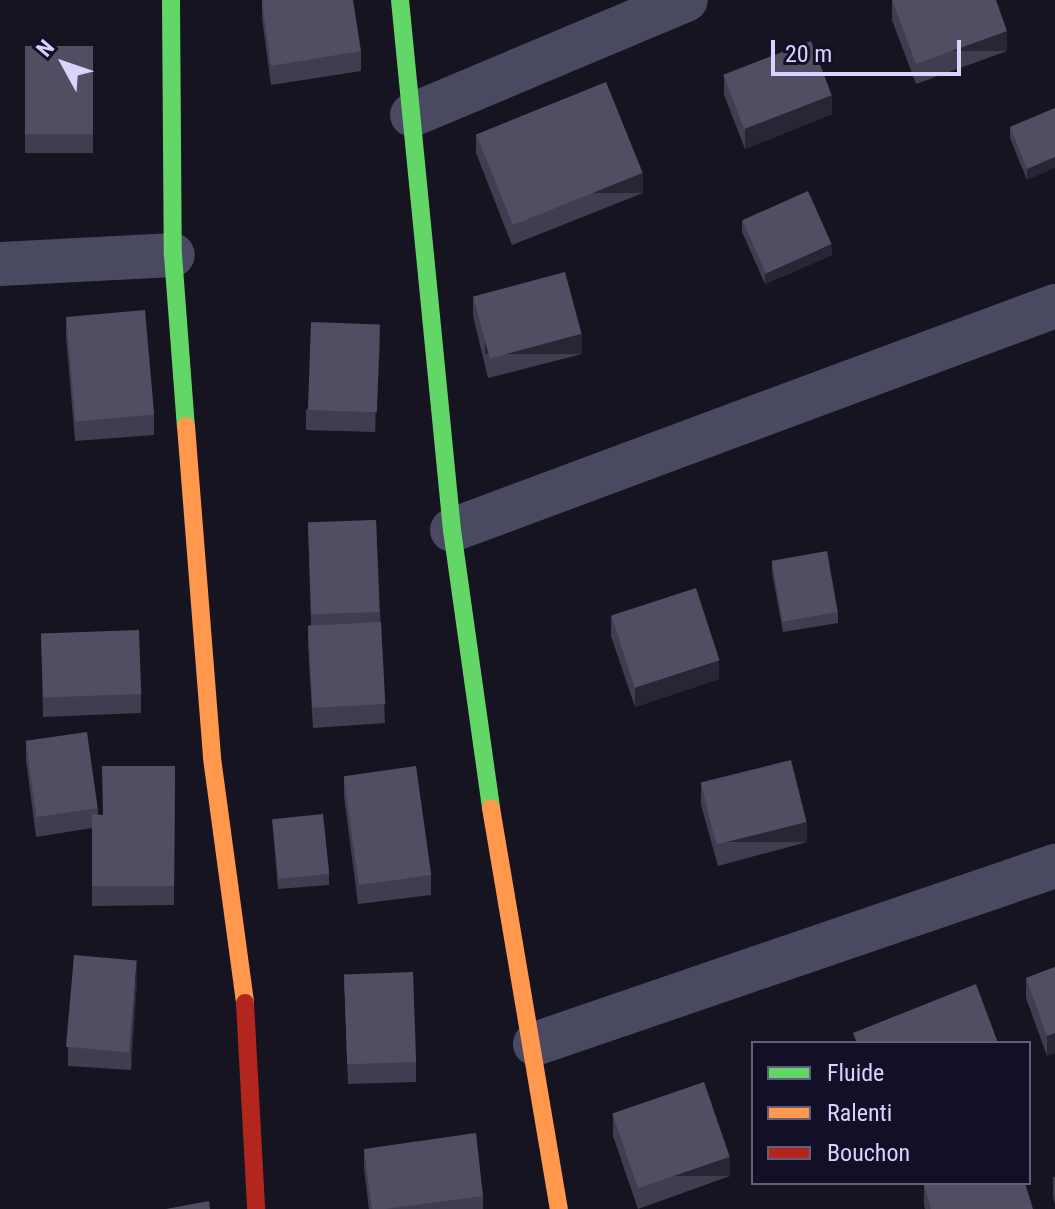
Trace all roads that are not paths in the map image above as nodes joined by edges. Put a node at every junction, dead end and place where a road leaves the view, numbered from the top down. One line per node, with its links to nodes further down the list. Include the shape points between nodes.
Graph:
1 (171, 0): 5 (street)
2 (400, 0): 4 (street)
3 (686, 0): 4 (street)
4 (412, 115): 8 (street)
5 (173, 255): 6 (street); 11 (street, via 212,758 244,991)
6 (0, 264)
7 (1055, 306): 8 (street)
8 (452, 530): 10 (street, via 488,792)
9 (1055, 866): 10 (street)
10 (535, 1044): 12 (street)
11 (256, 1209)
12 (559, 1209)

